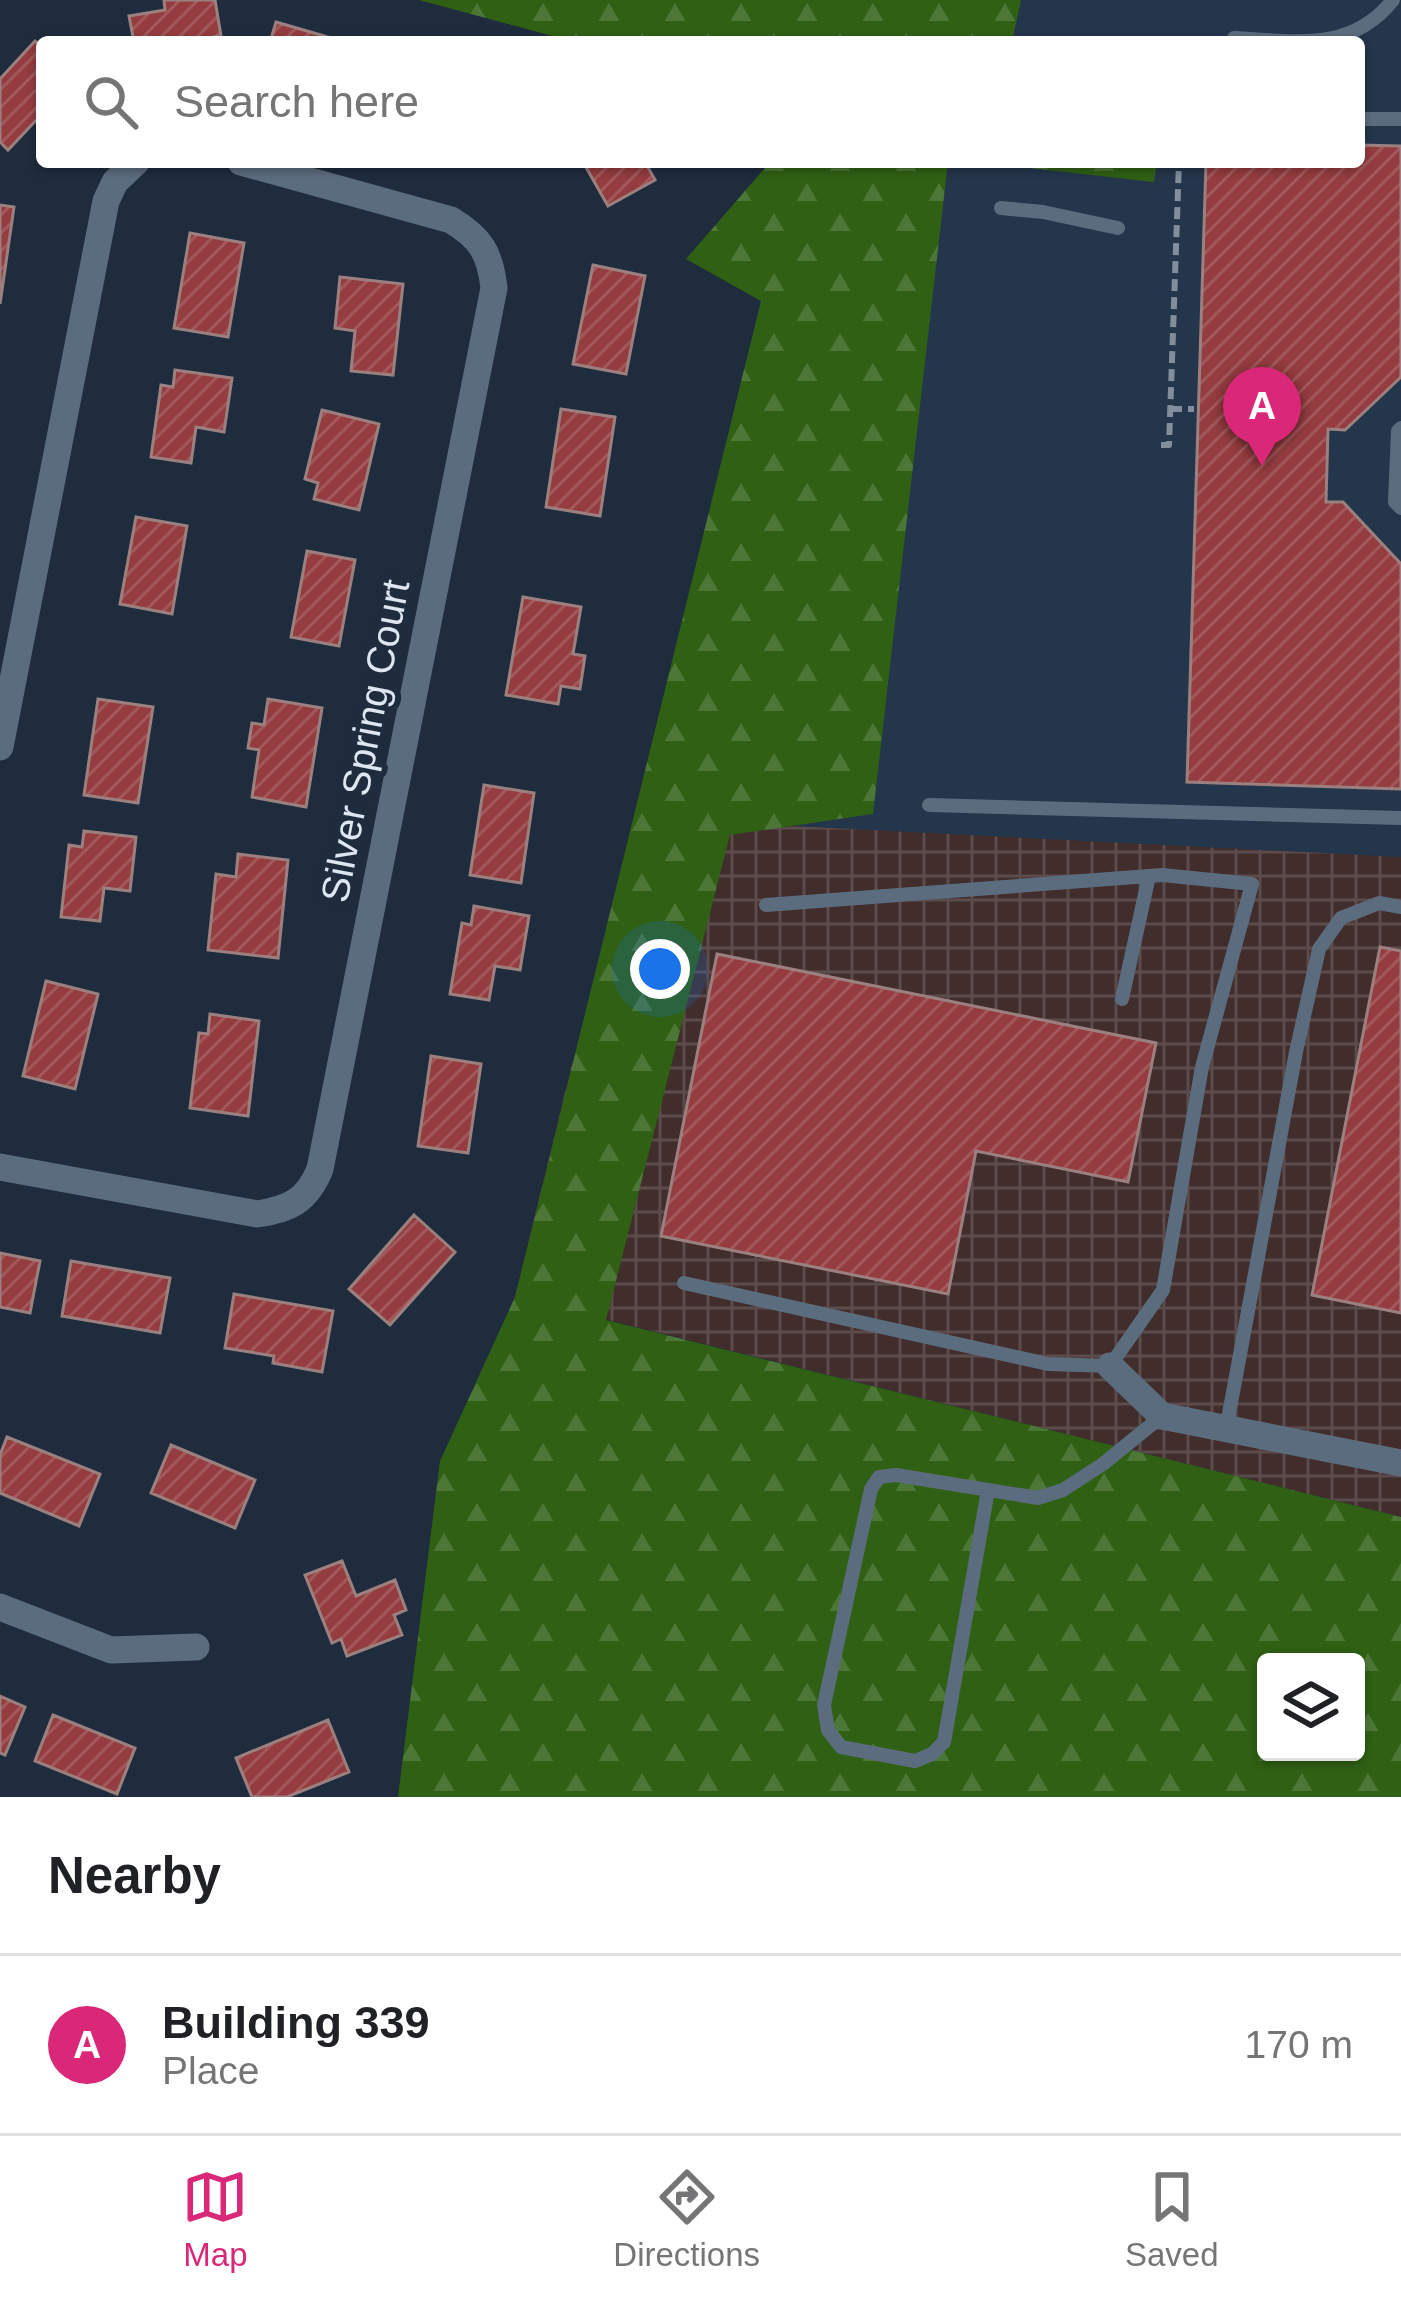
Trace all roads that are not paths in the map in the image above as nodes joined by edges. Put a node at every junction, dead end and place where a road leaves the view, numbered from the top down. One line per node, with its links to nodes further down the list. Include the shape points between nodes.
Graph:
1 (1393, 0): 2 (lane)
2 (1345, 36)
3 (1365, 118): 4 (lane)
4 (1401, 119)
5 (130, 168): 11 (street, via 106,201)
6 (264, 168): 18 (street, Silver Spring Court, via 451,220 484,248 494,288 320,1169 297,1202 256,1214)
7 (1001, 208): 8 (lane)
8 (1118, 228)
9 (1401, 428): 10 (lane)
10 (1401, 508)
11 (0, 747)
12 (929, 805): 13 (lane)
13 (1401, 818)
14 (1149, 876): 15 (lane); 17 (lane); 20 (lane, via 1252,884 1202,1067 1163,1290)
15 (766, 905)
16 (1401, 907): 22 (lane, via 1379,903 1340,918 1319,950)
17 (1122, 999)
18 (0, 1168)
19 (684, 1283): 20 (lane, via 1048,1364)
20 (1110, 1366): 21 (street)
21 (1162, 1416): 22 (street); 24 (lane, via 1063,1490 1038,1498)
22 (1226, 1430): 23 (street)
23 (1401, 1463)
24 (988, 1490): 24 (lane, via 896,1475 871,1489 824,1705 841,1747 915,1761 944,1742)
25 (0, 1607): 26 (street, via 111,1650)
26 (196, 1647)

